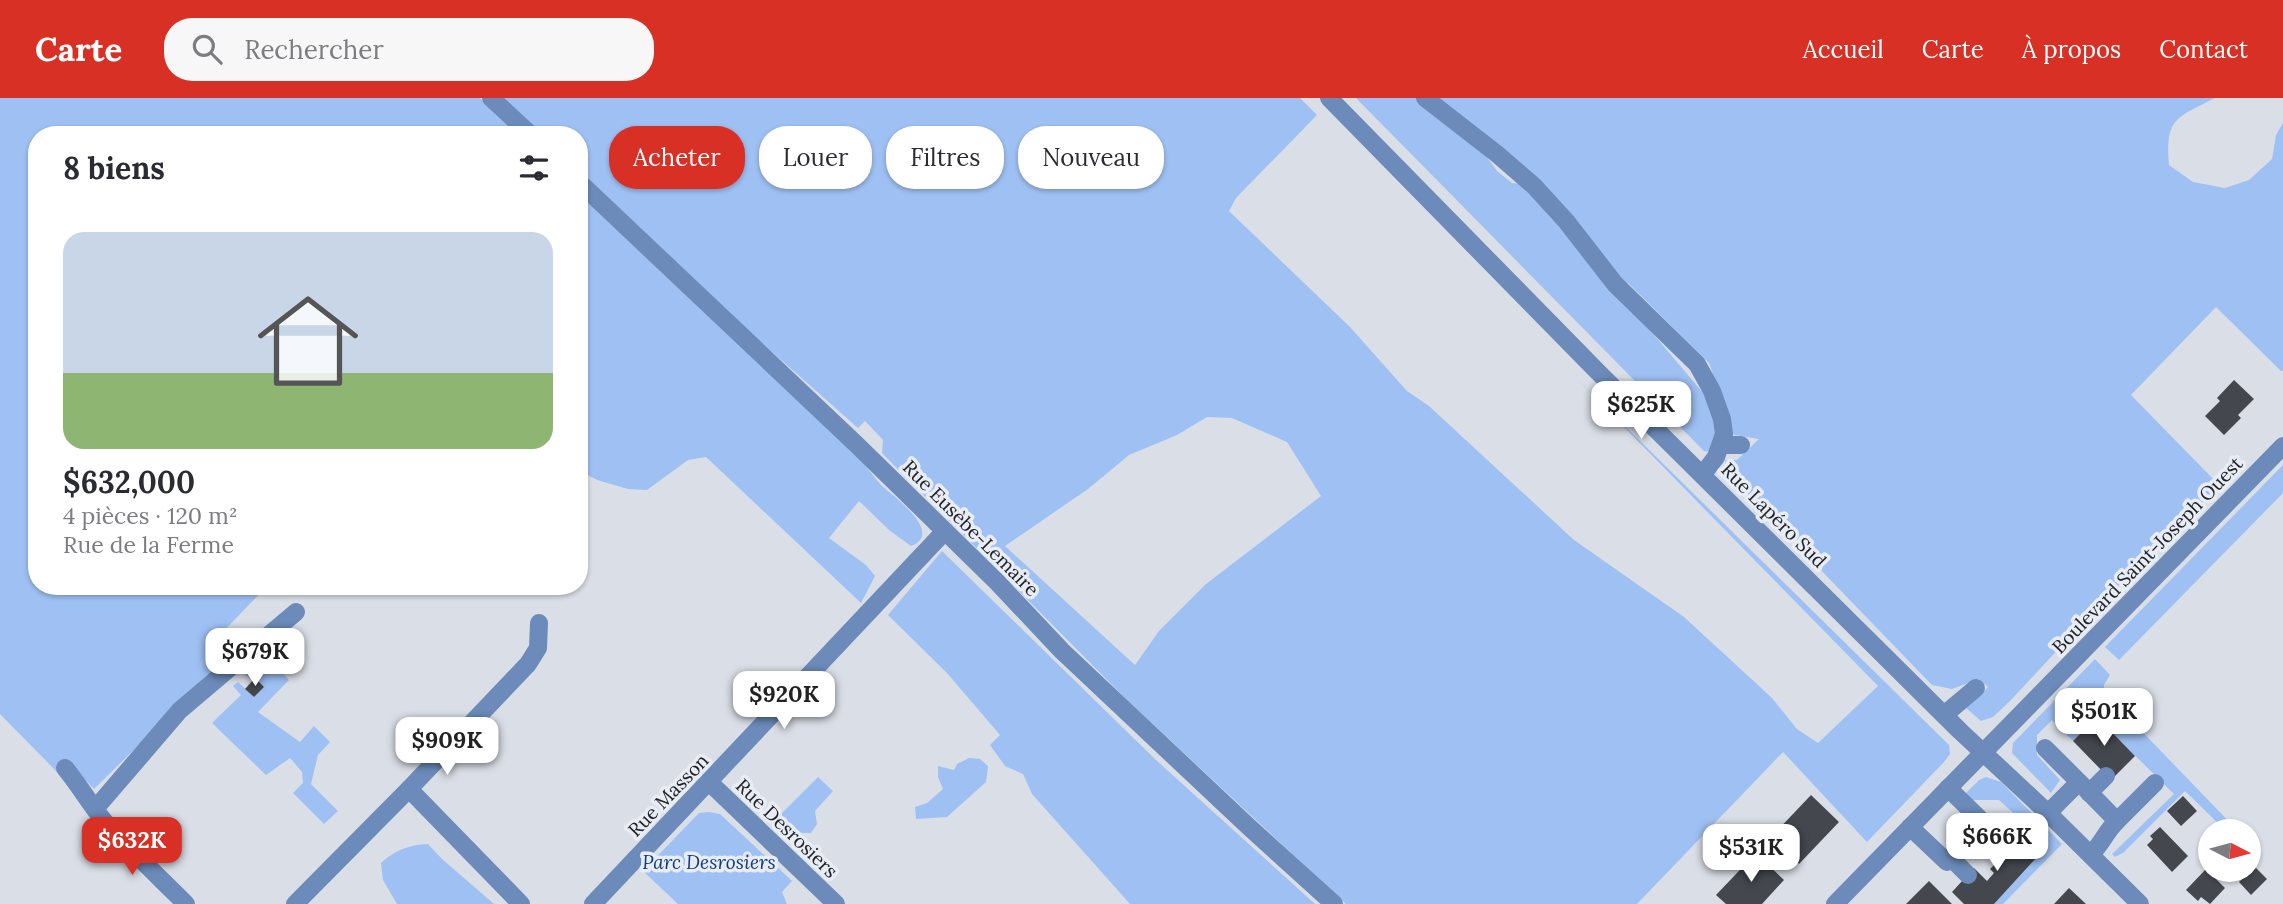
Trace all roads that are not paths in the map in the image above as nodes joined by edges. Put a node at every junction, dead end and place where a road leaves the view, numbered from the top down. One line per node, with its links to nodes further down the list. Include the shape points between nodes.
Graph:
1 (491, 98): 4 (street)
2 (1329, 98): 9 (street, Rue Lapéro Sud)
3 (1425, 98): 6 (street, via 1534,186 1615,284 1697,364 1722,419)
4 (521, 126)
5 (588, 191): 10 (street, Rue Eusèbe-Lemaire)
6 (1721, 444): 7 (street); 9 (street)
7 (1741, 445)
8 (2283, 446): 16 (street, Boulevard Saint-Joseph Ouest)
9 (1703, 474): 14 (street, Rue Lapéro Sud)
10 (945, 531): 19 (street, Rue Masson); 38 (street, Rue Eusèbe-Lemaire, via 1062,651)
11 (296, 612): 25 (street, via 180,710)
12 (539, 622): 23 (street, via 540,640 534,657)
13 (1976, 688): 14 (street)
14 (1944, 715): 16 (street, Rue Lapéro Sud)
15 (2045, 748): 22 (street)
16 (1984, 751): 21 (street, Boulevard Saint-Joseph Ouest); 24 (street, Rue Lapéro Sud)
17 (65, 768): 25 (street)
18 (2106, 776): 22 (street)
19 (709, 782): 36 (street, Rue Masson); 37 (street, Rue Desrosiers)
20 (2155, 783): 26 (street)
21 (1948, 788): 27 (street); 28 (street, Boulevard Saint-Joseph Ouest)
22 (2084, 788): 24 (street); 26 (street)
23 (409, 789): 34 (street); 35 (street)
24 (2048, 813): 30 (street, Rue Lapéro Sud)
25 (100, 816): 33 (street)
26 (2117, 821): 30 (street)
27 (1985, 824): 29 (street); 31 (street)
28 (1910, 827): 31 (street, via 1947,862); 39 (street, Boulevard Saint-Joseph Ouest)
29 (2000, 838)
30 (2091, 855): 40 (street, Rue Lapéro Sud)
31 (1951, 858): 32 (street)
32 (1968, 875)
33 (186, 904)
34 (295, 904)
35 (521, 904)
36 (593, 904)
37 (836, 904)
38 (1334, 904)
39 (1835, 904)
40 (2140, 904)

